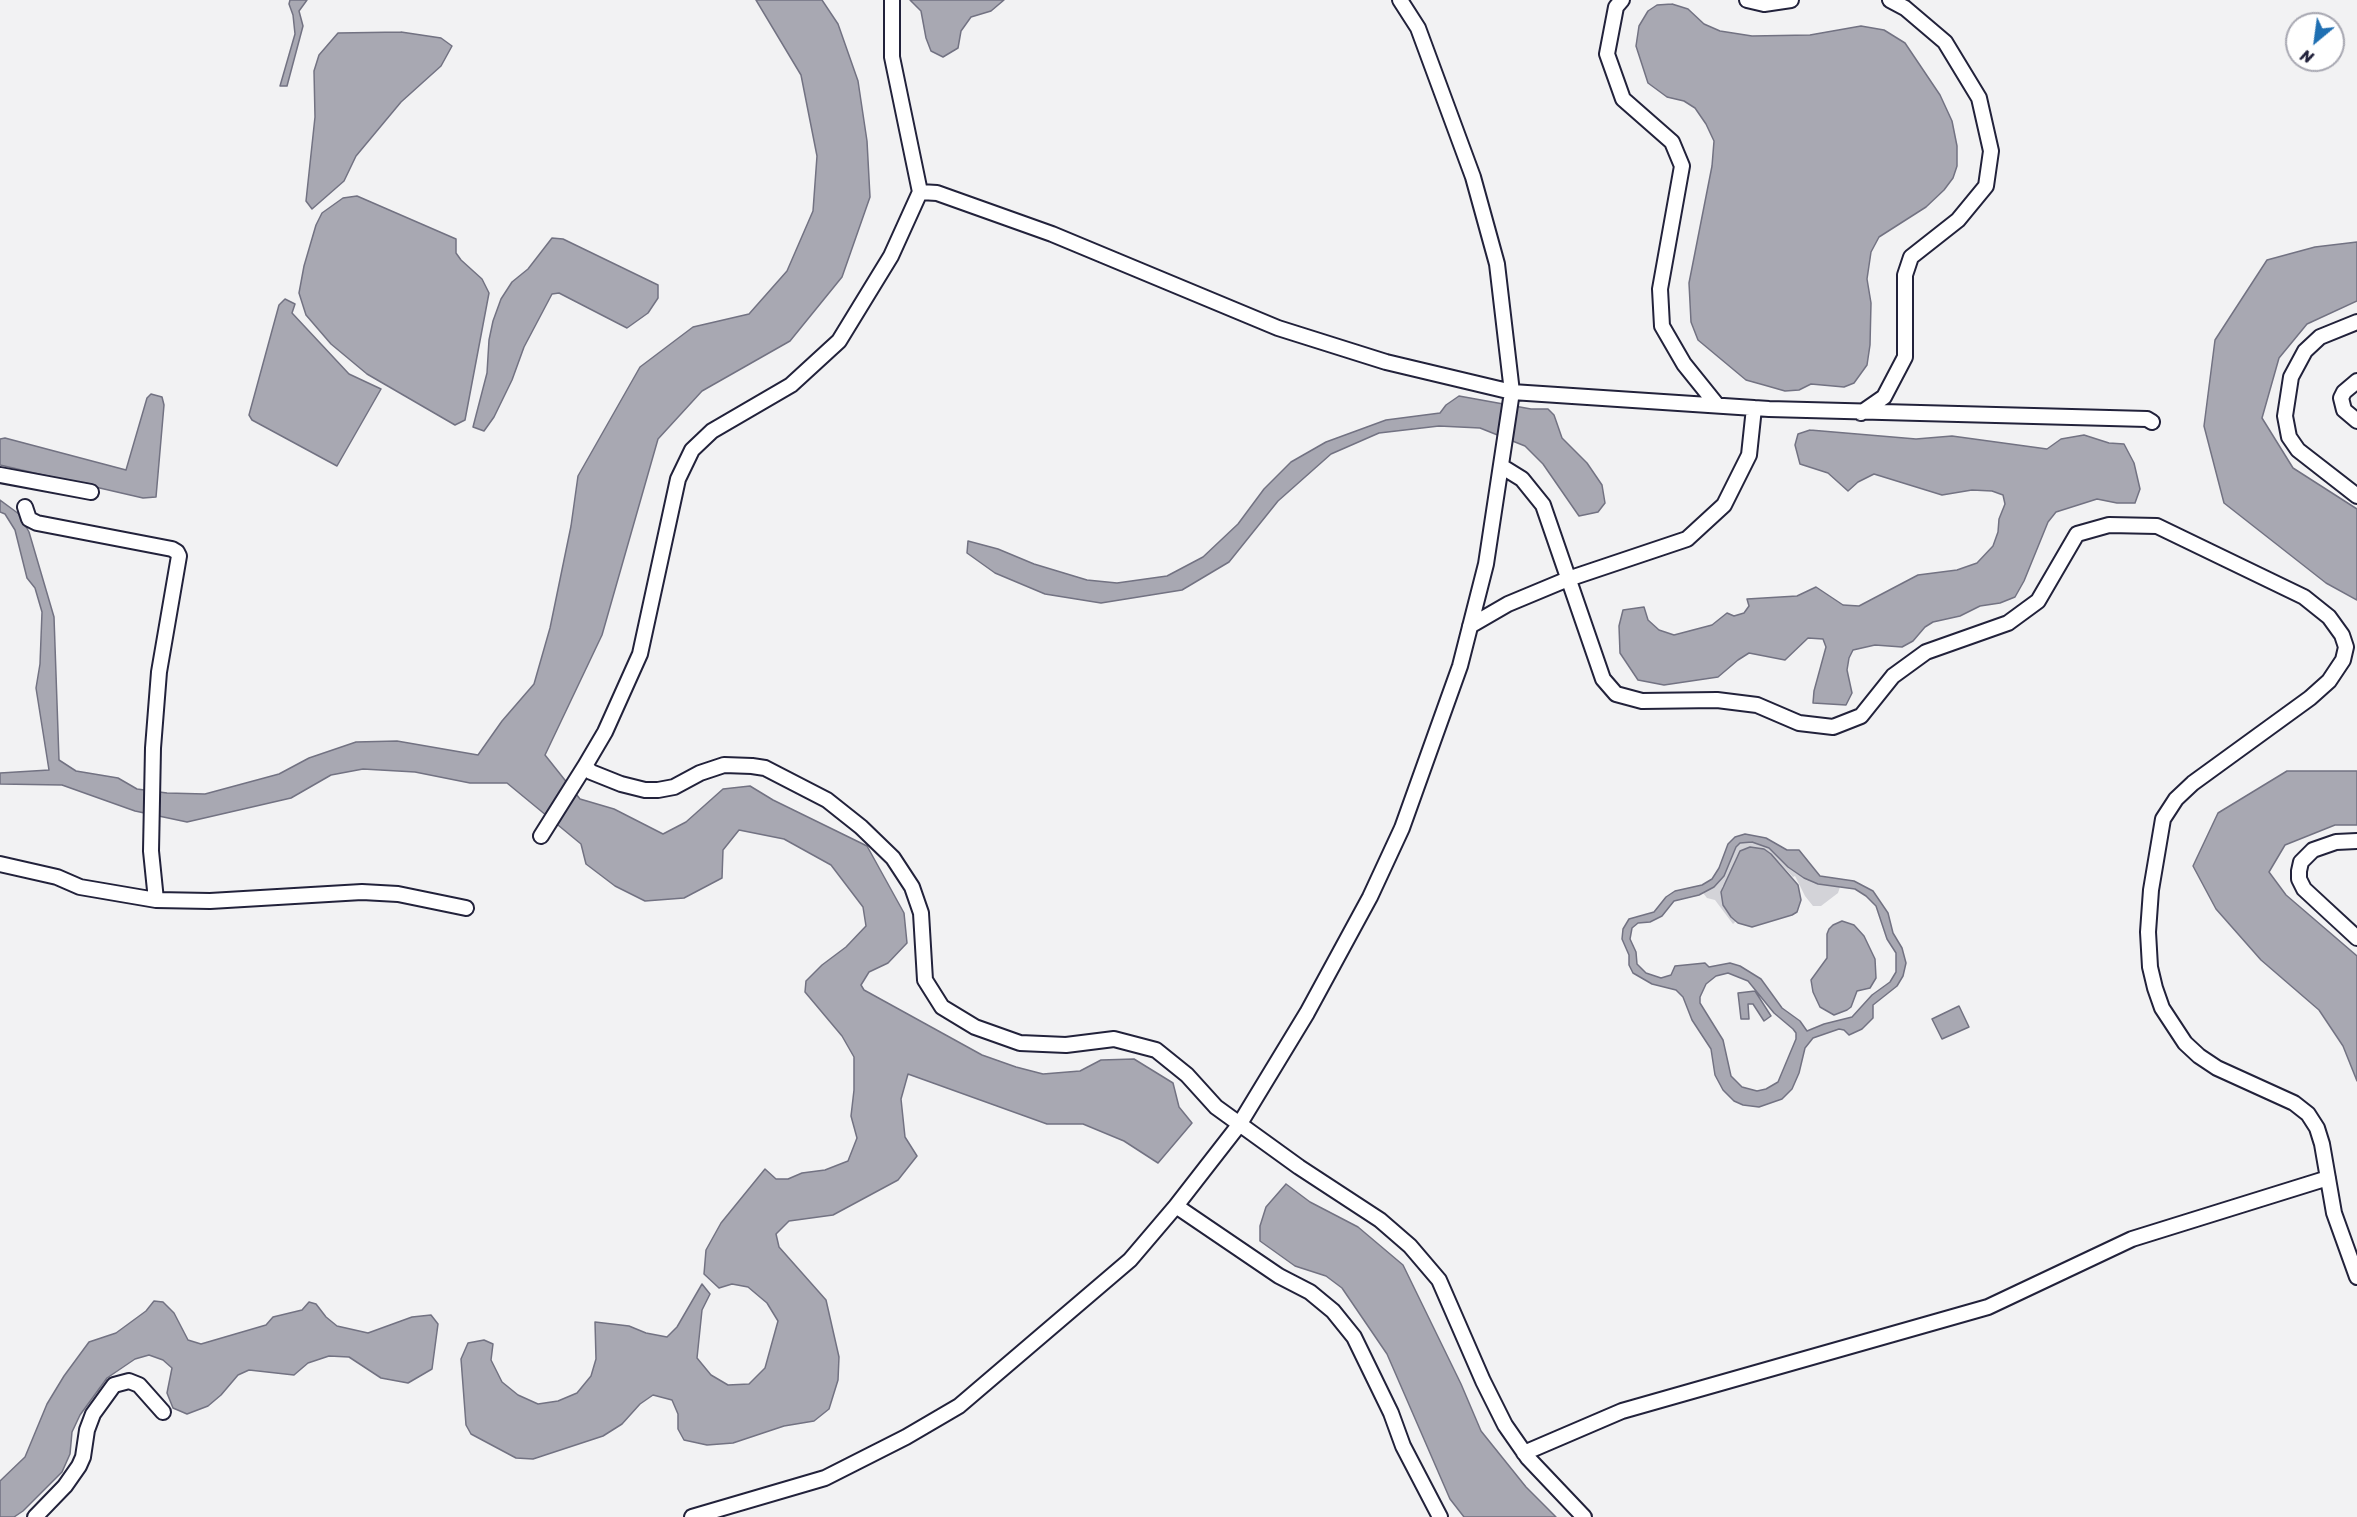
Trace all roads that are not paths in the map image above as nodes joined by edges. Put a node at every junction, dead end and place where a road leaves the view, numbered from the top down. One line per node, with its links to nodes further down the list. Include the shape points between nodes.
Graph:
1 (892, 0): 7 (street, via 892,57)
2 (1400, 0): 10 (street, via 1418,28 1473,177 1497,264)
3 (1622, 0): 11 (street, via 1616,7 1607,54 1623,99 1672,142 1682,166 1660,289 1662,326 1684,364)
4 (1747, 0): 5 (street, via 1764,4)
5 (1791, 0)
6 (1890, 0): 13 (street, via 1945,42 1979,98 1991,151 1986,186 1958,220 1911,257 1905,275 1905,357 1884,397)
7 (920, 192): 10 (street, via 937,194 1052,234 1278,328 1386,362); 23 (street, via 891,256 839,341 791,385 712,431 692,450 678,479 640,654)
8 (2357, 322): 19 (street, via 2320,337 2305,351 2291,377 2285,416 2289,437 2298,450)
9 (2357, 381): 14 (street, via 2341,398 2344,410)
10 (1512, 392): 11 (street); 16 (street)
11 (1717, 405): 12 (street)
12 (1754, 408): 13 (street); 21 (street, via 1749,455 1724,505 1687,539)
13 (1861, 413): 15 (street)
14 (2357, 421)
15 (2152, 422)
16 (1502, 466): 21 (street, via 1522,479 1543,505); 22 (street, via 1486,564)
17 (0, 475): 18 (street)
18 (91, 492)
19 (2357, 496)
20 (26, 507): 27 (street, via 29,519 37,523 172,549 179,556 159,672 151,790)
21 (1569, 579): 22 (street, via 1508,604); 31 (street, via 1603,679 1616,694 1642,701 1717,700 1757,705 1799,723 1833,727 1861,716 1893,676 1926,652 2008,623 2038,601 2078,534 2109,525 2157,525 2304,597 2329,617 2342,635 2346,647 2343,660 2329,681 2310,698 2176,799 2163,819 2148,932 2155,988 2162,1008 2185,1043 2217,1068 2277,1094 2308,1114 2317,1128)
22 (1470, 626): 30 (street, via 1460,666 1398,838 1307,1013)
23 (585, 766): 24 (street); 30 (street, via 621,784 645,790 674,787 724,765 752,766 765,768 827,800 893,858 912,887 921,913 925,980 942,1008 975,1027 1020,1043 1066,1045 1114,1039 1156,1050)
24 (544, 830)
25 (2357, 841): 29 (street, via 2336,842 2313,850 2301,862 2299,871 2304,889)
26 (0, 864): 27 (street, via 80,887)
27 (156, 900): 28 (street, via 210,902 362,892 398,894)
28 (466, 908)
29 (2357, 938)
30 (1239, 1125): 32 (street); 35 (street, via 1380,1220 1410,1245 1439,1280 1500,1416)
31 (2328, 1178): 33 (street, via 2334,1213); 35 (street, via 2132,1239 1988,1306 1622,1411)
32 (1176, 1206): 37 (street, via 1130,1260 959,1406 825,1478); 38 (street, via 1310,1292 1333,1311 1354,1337)
33 (2357, 1277)
34 (163, 1412): 36 (street, via 139,1385 129,1381 114,1385 93,1414 79,1466)
35 (1524, 1453): 39 (street)
36 (35, 1517)
37 (693, 1517)
38 (1440, 1517)
39 (1584, 1517)

